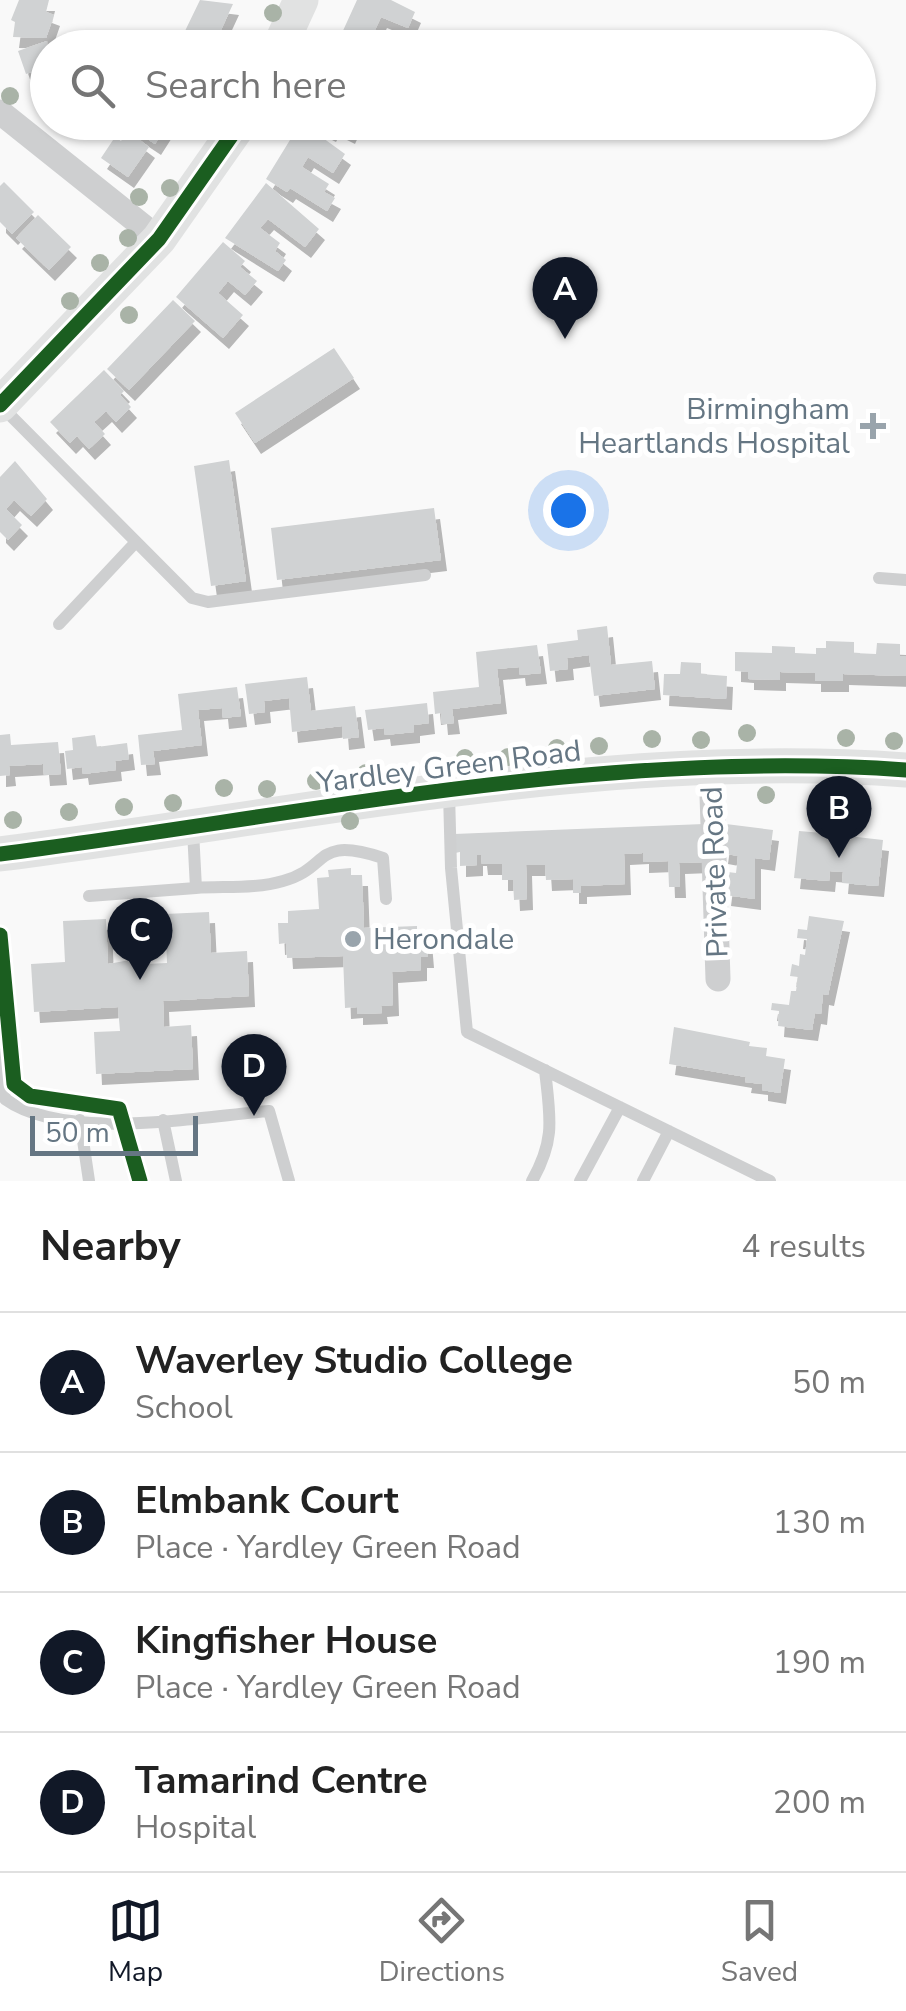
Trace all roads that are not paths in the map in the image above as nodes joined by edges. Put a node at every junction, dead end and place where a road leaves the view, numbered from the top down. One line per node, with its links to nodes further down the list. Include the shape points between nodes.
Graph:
1 (301, 0): 2 (street)
2 (287, 30)
3 (0, 112): 4 (street)
4 (30, 136)
5 (35, 140): 7 (street)
6 (228, 140): 7 (street)
7 (158, 239): 8 (street)
8 (0, 405): 9 (lane)
9 (135, 543): 10 (lane, via 192,598 208,602); 13 (lane)
10 (424, 575)
11 (879, 578): 12 (lane)
12 (906, 580)
13 (59, 624)
14 (711, 764): 15 (street, Yardley Green Road); 16 (street, Yardley Green Road); 22 (street, Private Road)
15 (906, 770)
16 (449, 792): 17 (street, Yardley Green Road); 24 (lane, via 467,1032)
17 (193, 828): 18 (street, Yardley Green Road); 19 (lane)
18 (0, 854)
19 (196, 888): 20 (lane); 21 (lane, via 279,882 322,854 348,849 382,858)
20 (89, 896)
21 (386, 900)
22 (718, 980)
23 (0, 1052): 26 (lane, via 5,1100 22,1112)
24 (545, 1070): 25 (lane); 33 (lane, via 549,1151)
25 (620, 1107): 28 (lane); 34 (lane)
26 (80, 1120): 27 (lane, via 124,1126); 30 (lane)
27 (163, 1120): 31 (lane); 32 (lane, via 269,1112)
28 (669, 1131): 29 (lane); 35 (lane)
29 (646, 1176)
30 (88, 1181)
31 (176, 1181)
32 (290, 1181)
33 (532, 1181)
34 (580, 1181)
35 (770, 1181)

